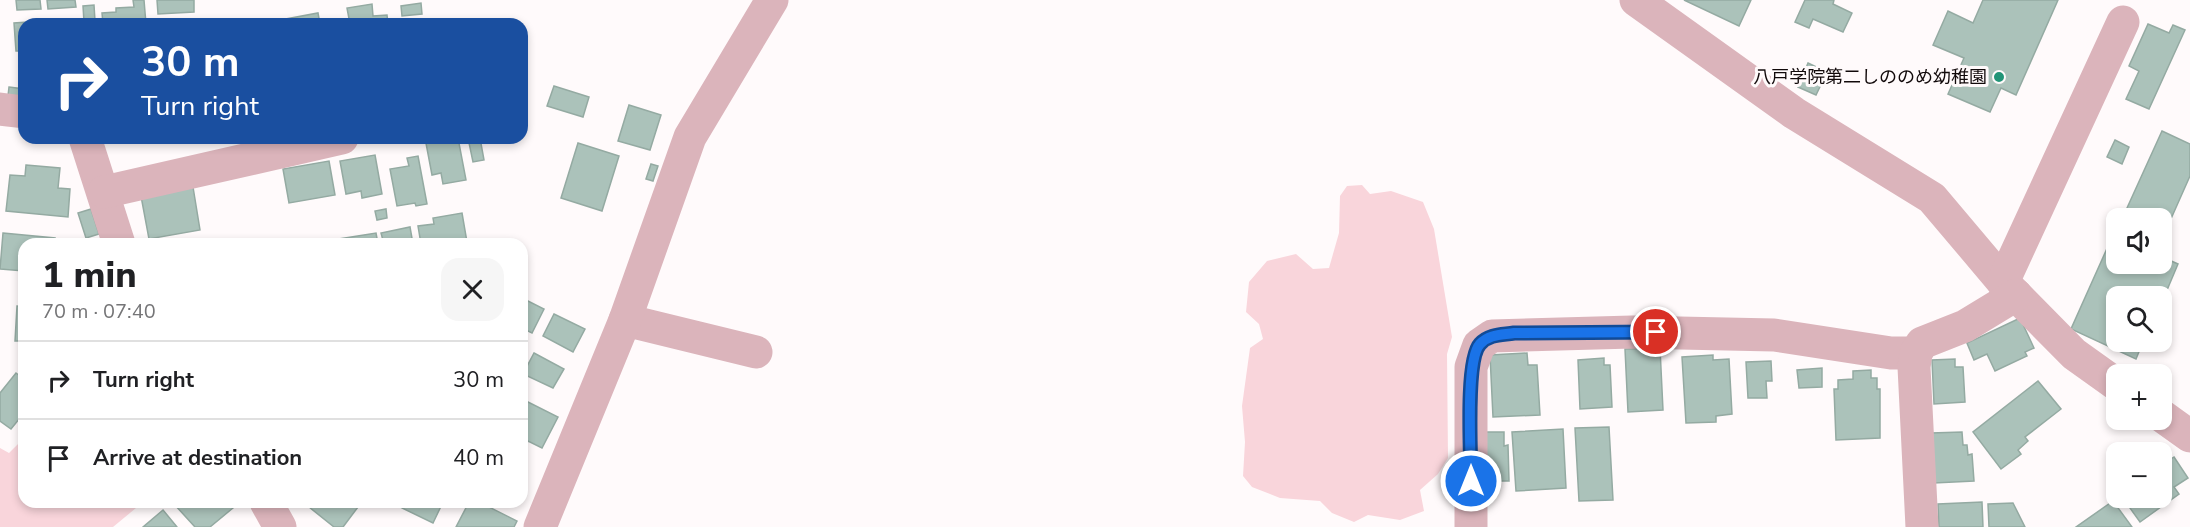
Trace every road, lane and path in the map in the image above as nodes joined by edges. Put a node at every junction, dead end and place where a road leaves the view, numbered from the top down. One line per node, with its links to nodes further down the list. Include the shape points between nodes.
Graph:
1 (772, 0): 11 (street, via 690,137)
2 (1636, 0): 10 (street, via 1794,113 1932,198)
3 (2123, 22): 10 (street)
4 (0, 109): 5 (street)
5 (18, 111)
6 (87, 144): 8 (street)
7 (316, 144): 8 (street)
8 (104, 192): 9 (street)
9 (117, 238)
10 (2009, 289): 13 (street, via 1965,326 1922,343); 14 (street, via 2074,354)
11 (625, 320): 12 (street); 17 (street)
12 (756, 352)
13 (1916, 353): 18 (street, via 1891,353 1774,335 1632,332 1492,336 1479,345 1471,367); 19 (street)
14 (2106, 377)
15 (2172, 423): 16 (street)
16 (2190, 436)
17 (540, 527)
18 (1471, 527)
19 (1922, 527)

